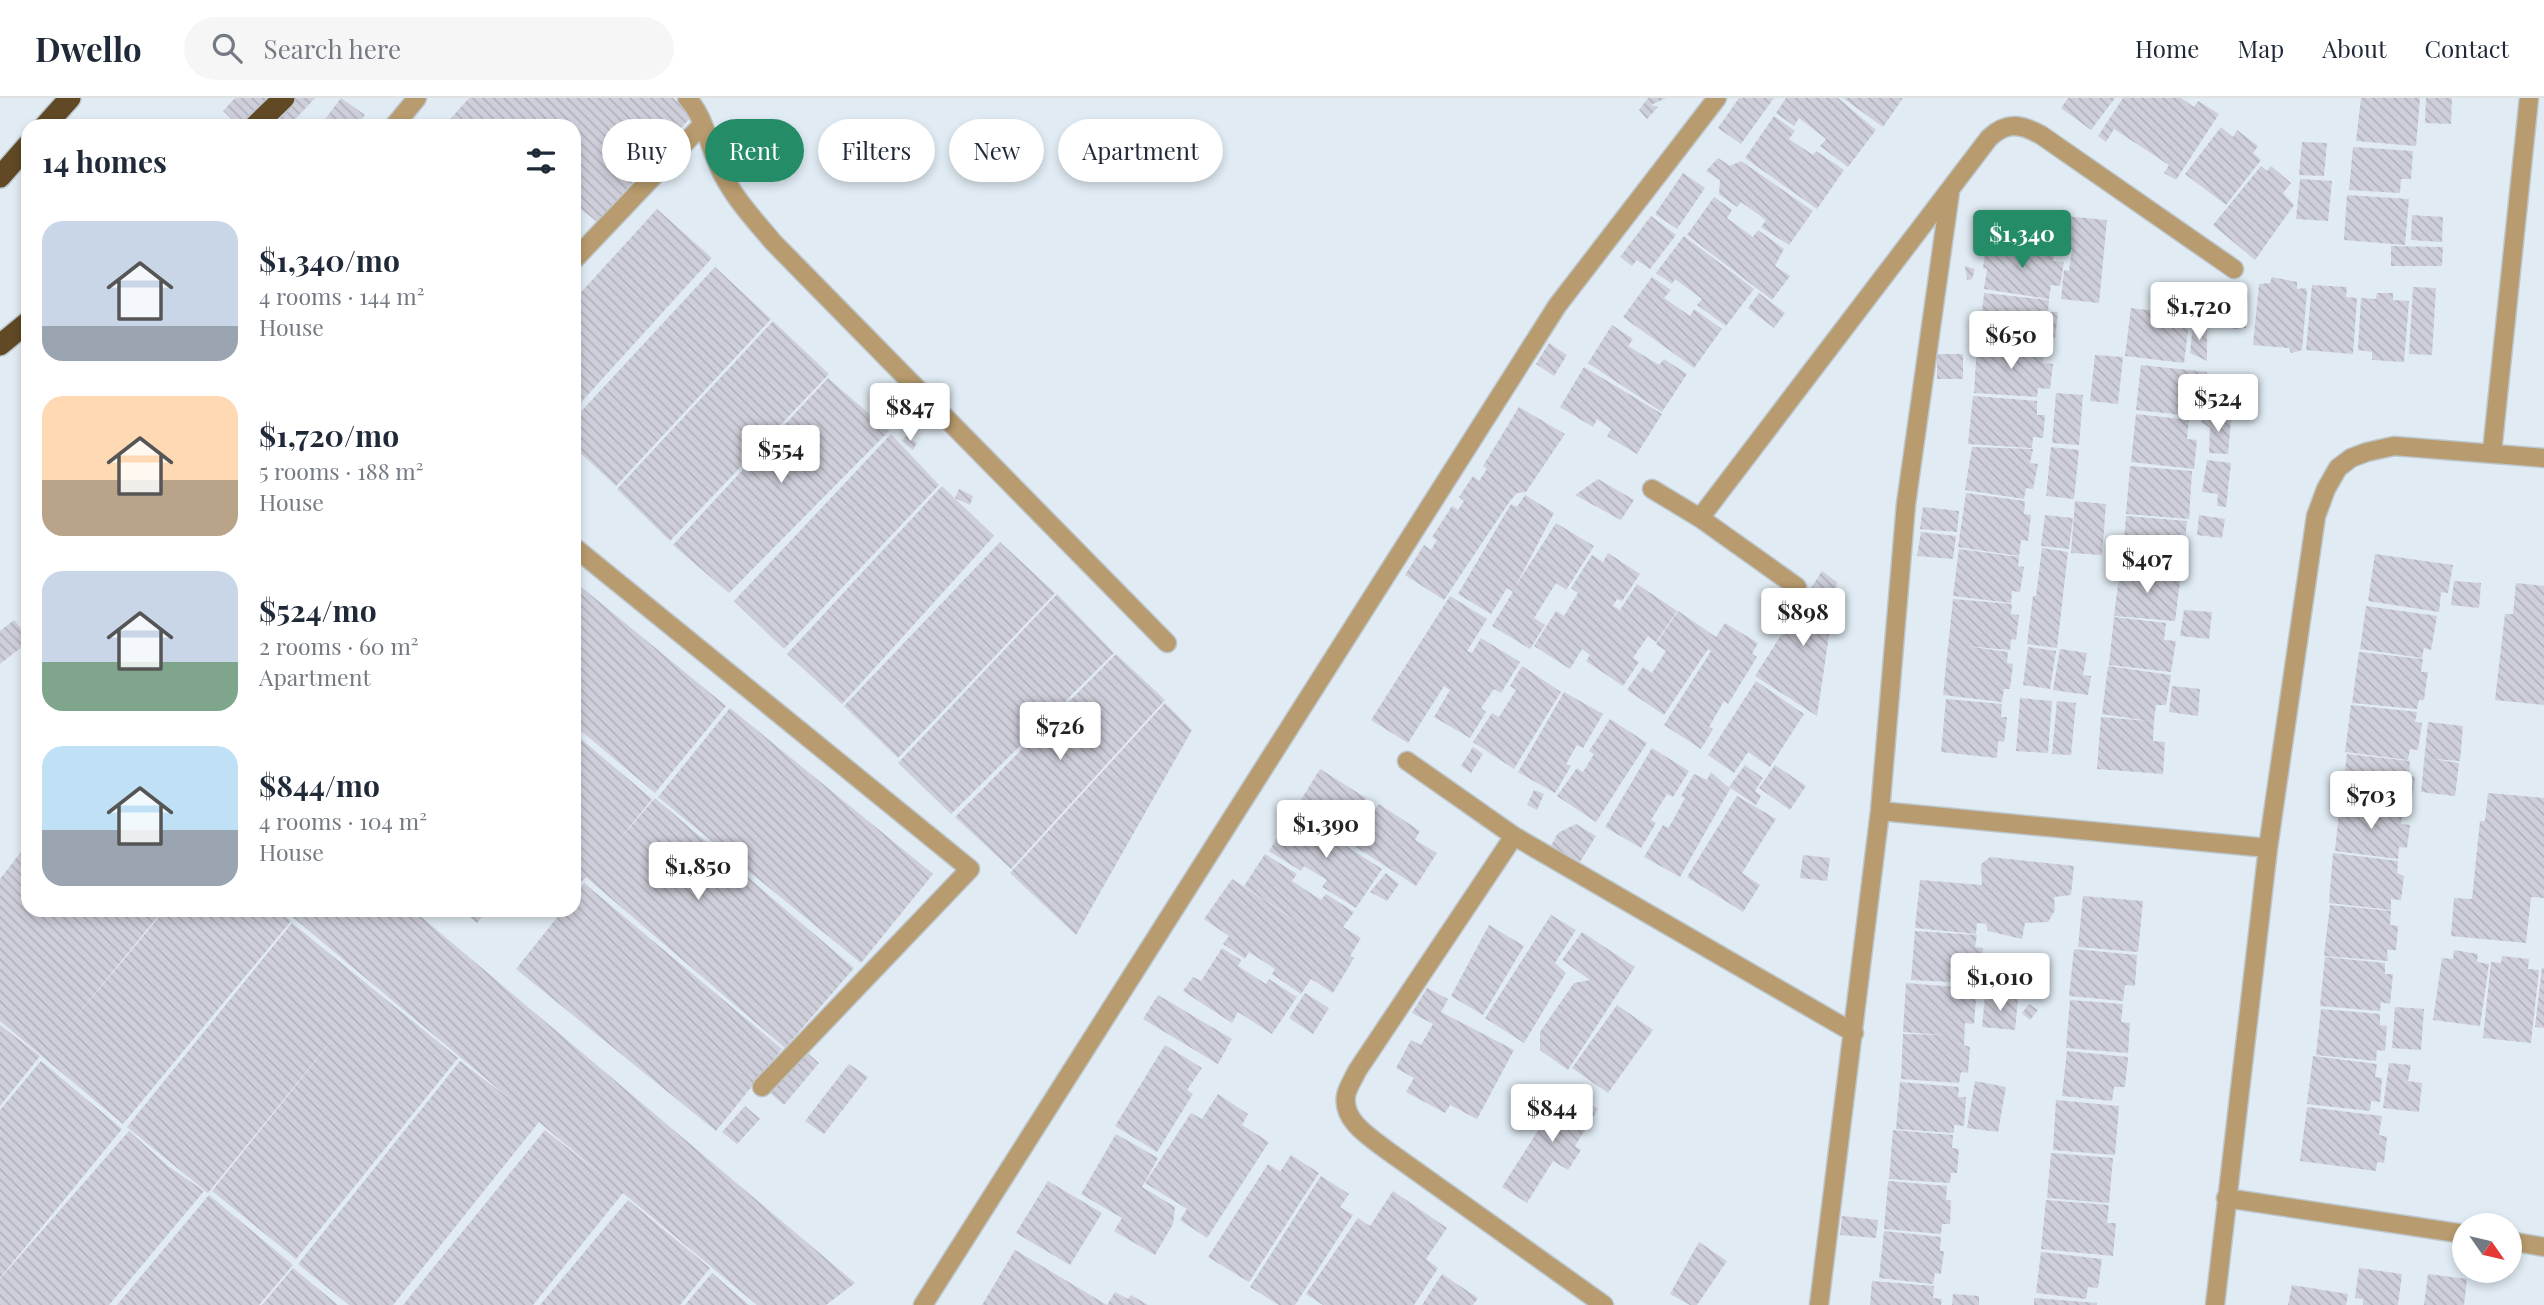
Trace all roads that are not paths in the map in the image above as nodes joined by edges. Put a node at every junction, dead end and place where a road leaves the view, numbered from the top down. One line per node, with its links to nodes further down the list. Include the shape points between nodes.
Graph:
1 (70, 98): 7 (highway)
2 (284, 98): 8 (highway)
3 (417, 98): 9 (street)
4 (687, 98): 10 (street)
5 (1717, 98): 35 (street, via 1557,306)
6 (2529, 98): 18 (street)
7 (51, 119)
8 (263, 119)
9 (400, 119)
10 (703, 124): 14 (street); 24 (street, via 718,167 773,242)
11 (21, 153): 12 (highway)
12 (0, 177)
13 (1950, 191): 15 (street, via 2000,128 2026,127); 21 (street); 26 (street, via 1906,504)
14 (581, 253)
15 (2234, 269)
16 (21, 328): 17 (highway)
17 (0, 345)
18 (2491, 452): 19 (street); 28 (street, via 2394,446 2367,452 2338,468 2326,489 2316,516)
19 (2544, 458)
20 (1652, 489): 21 (street)
21 (1700, 518): 23 (street)
22 (581, 553): 30 (street, via 970,869)
23 (1797, 587)
24 (1167, 643)
25 (1407, 761): 27 (street)
26 (1880, 811): 28 (street); 29 (street)
27 (1514, 836): 29 (street); 36 (street, via 1357,1071 1346,1096 1348,1115 1388,1151)
28 (2268, 848): 31 (street)
29 (1854, 1032): 37 (street)
30 (762, 1087)
31 (2226, 1198): 32 (street); 38 (street)
32 (2452, 1232)
33 (2522, 1243): 34 (street)
34 (2544, 1247)
35 (923, 1305)
36 (1604, 1305)
37 (1819, 1305)
38 (2215, 1305)

